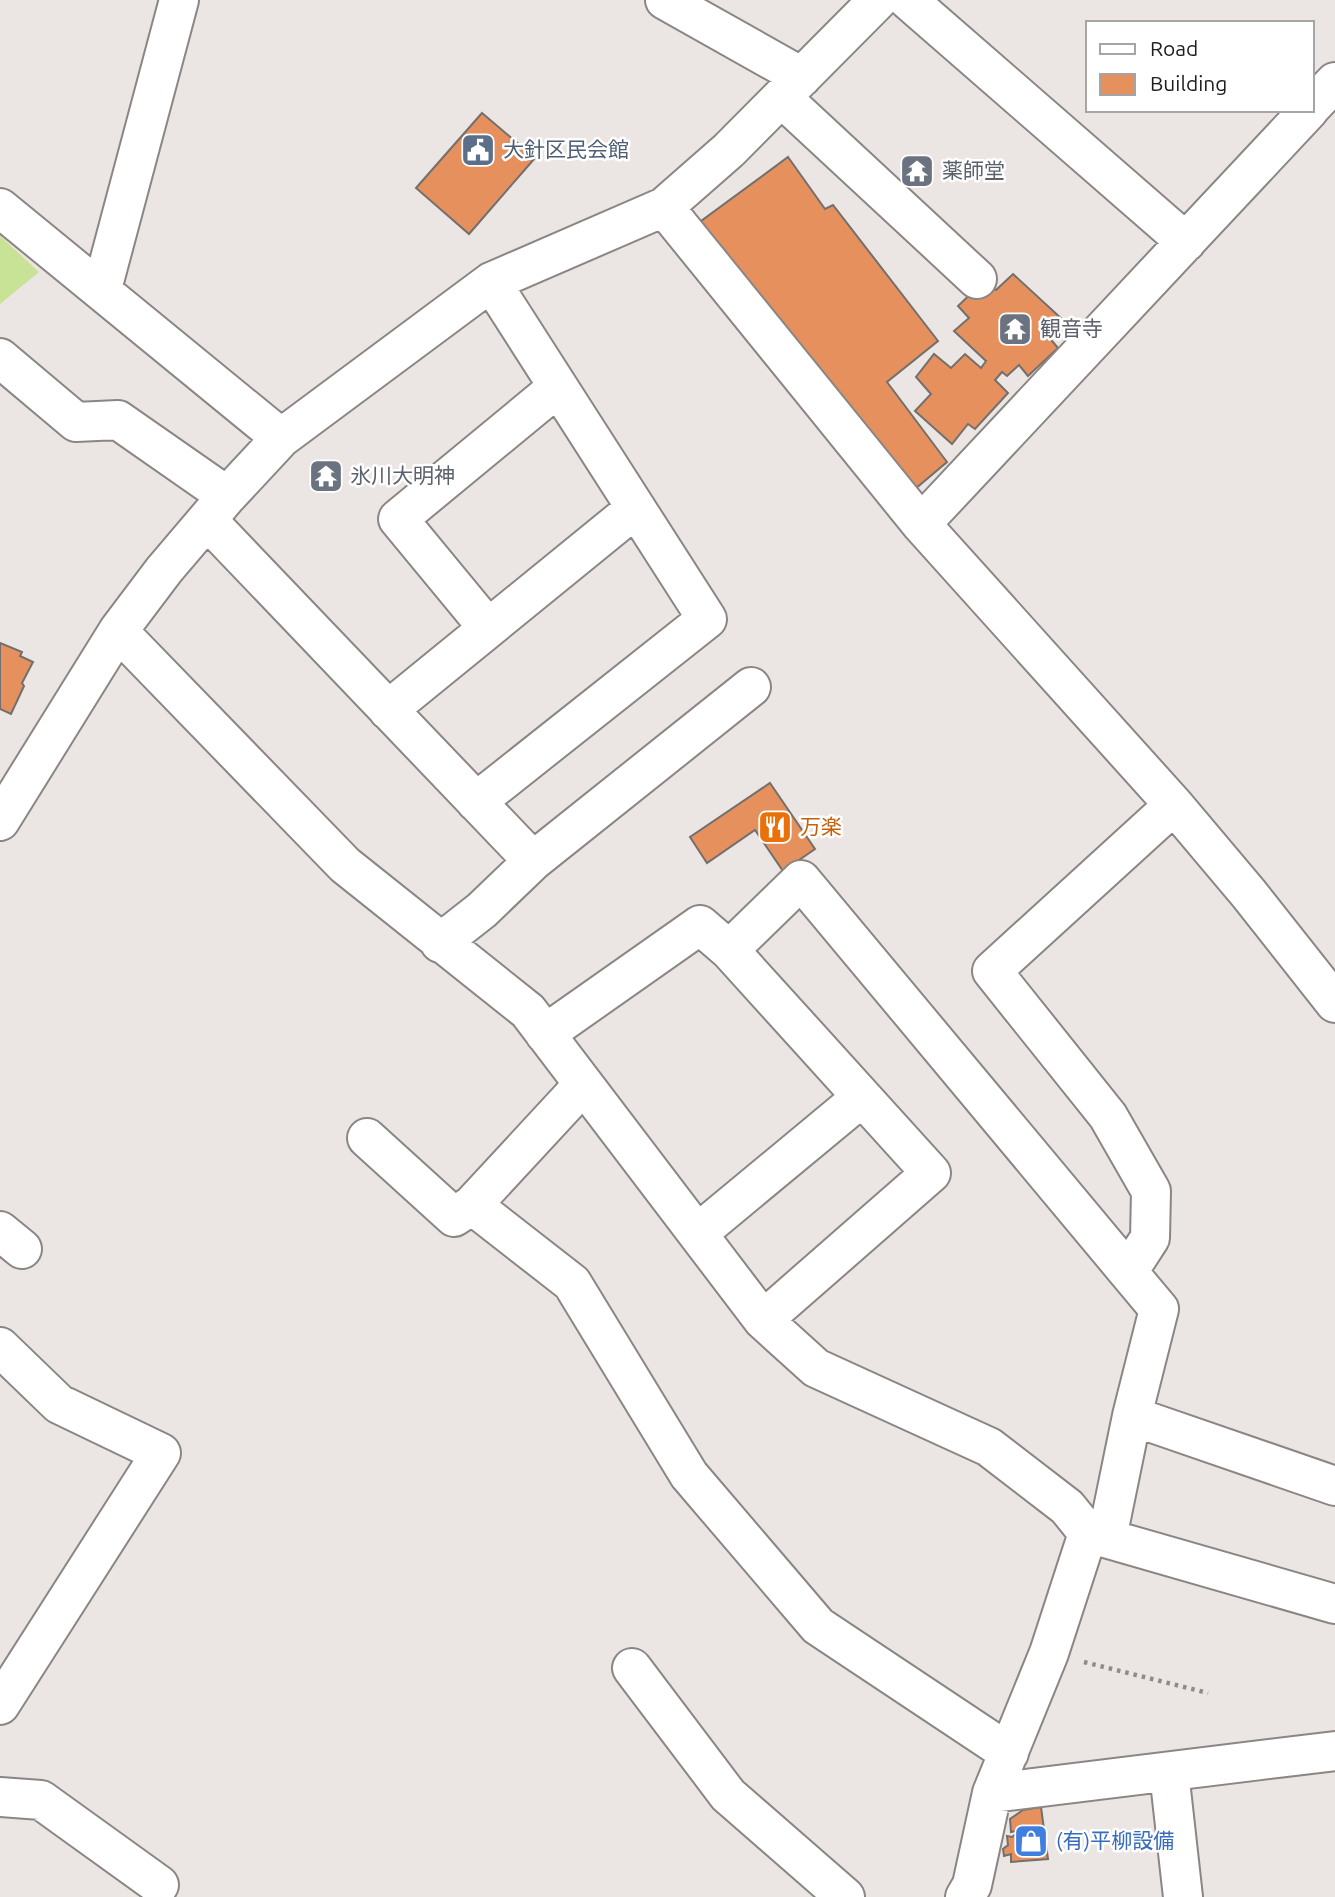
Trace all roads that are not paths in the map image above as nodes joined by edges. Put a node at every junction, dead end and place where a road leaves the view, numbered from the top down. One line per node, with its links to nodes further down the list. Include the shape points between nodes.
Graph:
1 (179, 0): 14 (street)
2 (665, 0): 6 (street)
3 (878, 0): 6 (street)
4 (908, 0): 11 (street)
5 (1335, 82): 7 (street)
6 (792, 88): 9 (street); 12 (street)
7 (1314, 104)
8 (1307, 112): 11 (street)
9 (664, 207): 13 (street); 20 (street)
10 (0, 208): 14 (street)
11 (1186, 242): 20 (street)
12 (977, 279)
13 (491, 282): 16 (street); 17 (street)
14 (102, 289): 17 (street)
15 (0, 358): 19 (street, via 76,422 118,420)
16 (558, 387): 18 (street); 21 (street, via 398,519)
17 (281, 438): 19 (street)
18 (636, 508): 21 (street); 25 (street, via 707,619)
19 (217, 509): 22 (street); 24 (street)
20 (920, 524): 26 (street)
21 (488, 628): 24 (street)
22 (118, 631): 27 (street); 29 (street, via 345,865)
23 (751, 687): 28 (street)
24 (388, 710): 25 (street)
25 (476, 802): 28 (street)
26 (1174, 805): 31 (street); 38 (street, via 992,971 1108,1116 1151,1191 1150,1238)
27 (0, 821)
28 (533, 861): 29 (street)
29 (440, 943): 32 (street, via 528,1011)
30 (729, 950): 32 (street, via 700,925); 34 (street); 38 (street, via 801,880)
31 (1335, 1003)
32 (545, 1034): 33 (street)
33 (583, 1085): 36 (street); 37 (street)
34 (862, 1097): 37 (street); 39 (street, via 931,1172)
35 (367, 1138): 36 (street, via 454,1216)
36 (472, 1205): 48 (street, via 572,1283 689,1475 818,1626)
37 (698, 1233): 39 (street)
38 (1128, 1272): 41 (street, via 1159,1309)
39 (763, 1320): 43 (street, via 816,1368 989,1447)
40 (0, 1347): 46 (street, via 59,1405 161,1453)
41 (1132, 1416): 42 (street); 43 (street)
42 (1335, 1486)
43 (1098, 1536): 44 (street); 48 (street)
44 (1335, 1604)
45 (632, 1668): 53 (street, via 728,1795)
46 (0, 1705)
47 (1335, 1751): 49 (street)
48 (1009, 1753): 50 (street)
49 (1169, 1772): 50 (street); 55 (street)
50 (992, 1793): 54 (street, via 972,1885)
51 (0, 1797): 52 (street, via 41,1800)
52 (159, 1885)
53 (845, 1897)
54 (965, 1897)
55 (1183, 1897)

